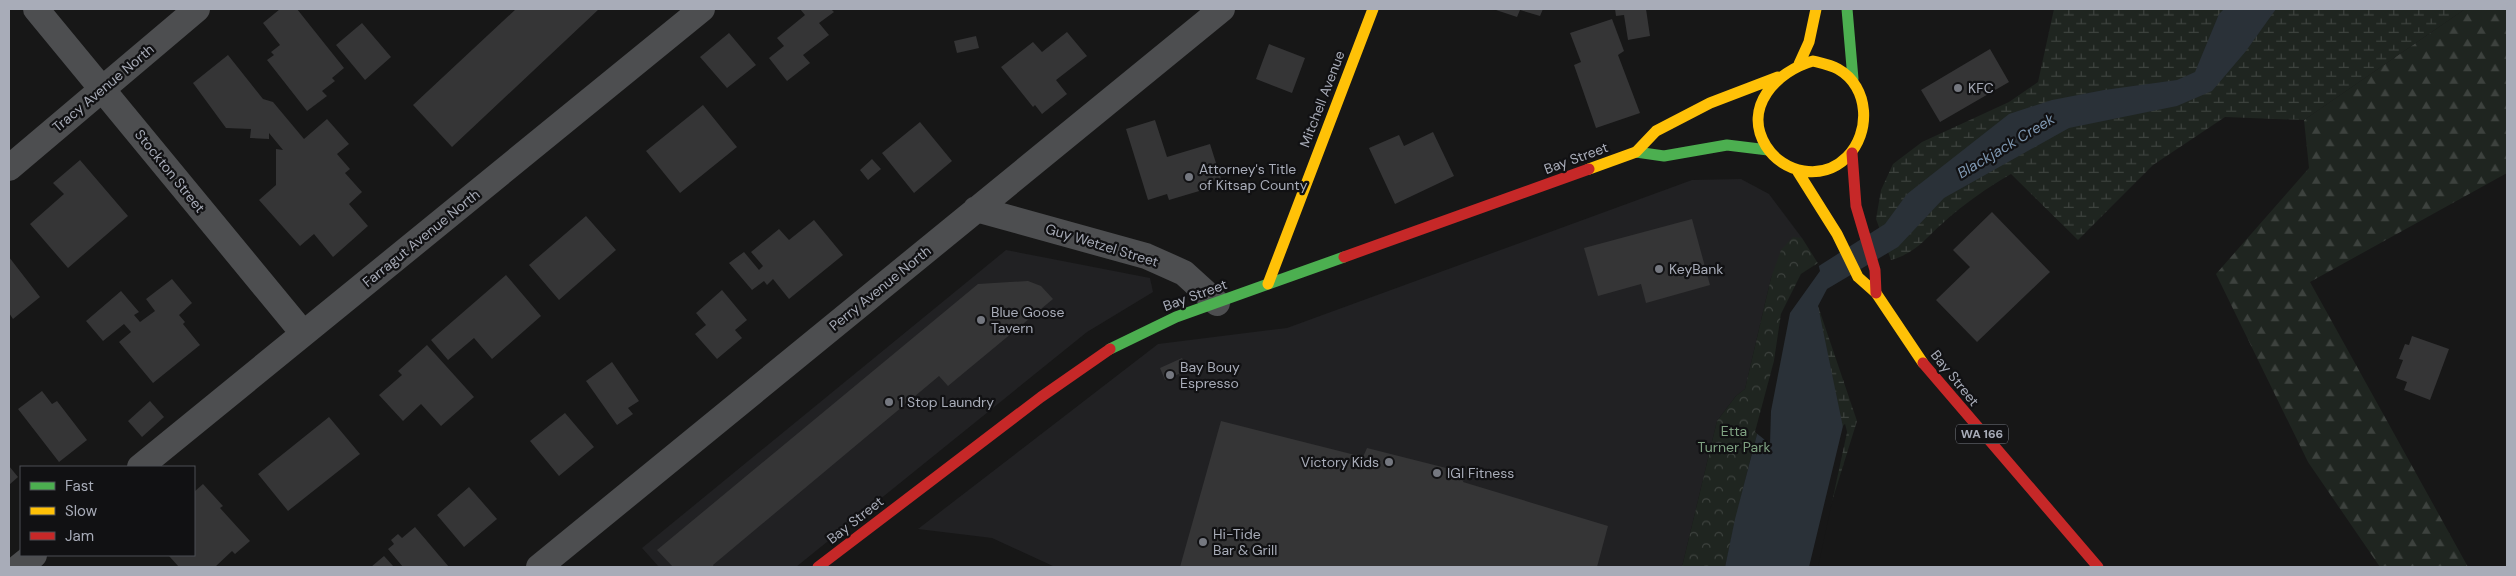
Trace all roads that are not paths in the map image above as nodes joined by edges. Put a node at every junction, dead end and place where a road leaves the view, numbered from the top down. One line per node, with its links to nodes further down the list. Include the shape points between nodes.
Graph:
1 (36, 9): 11 (street, Stockton Street)
2 (197, 9): 11 (street, Tracy Avenue North)
3 (702, 9): 21 (street, Farragut Avenue North)
4 (1222, 9): 17 (street, Perry Avenue North)
5 (1373, 9): 18 (main road, Mitchell Avenue)
6 (1816, 9): 8 (main road, via 1809,42)
7 (1847, 9): 10 (main road)
8 (1799, 64): 9 (main road, WA 166); 10 (main road, WA 166, via 1827,63 1840,68)
9 (1778, 77): 12 (main road, WA 166, via 1771,84 1760,108 1759,122); 13 (main road, Bay Street, via 1710,103 1656,131)
10 (1853, 79): 14 (main road, via 1862,94 1865,116 1862,134)
11 (103, 88): 15 (street, Tracy Avenue North); 21 (street, Stockton Street)
12 (1768, 150): 13 (main road, via 1750,144 1730,143 1662,157); 16 (main road, WA 166, via 1782,165)
13 (1636, 152): 18 (main road, Bay Street)
14 (1852, 153): 16 (main road, via 1828,169 1815,173); 19 (main road, via 1855,201 1859,224 1875,270)
15 (9, 168)
16 (1798, 172): 19 (main road, Bay Street / WA 166, via 1837,234 1858,277)
17 (976, 209): 20 (street, Guy Wetzel Street, via 1146,256 1184,273); 25 (street, Perry Avenue North)
18 (1268, 284): 20 (main road, Bay Street)
19 (1876, 293): 27 (main road, Bay Street / WA 166, via 1921,360)
20 (1217, 303): 26 (main road, Bay Street, via 1147,329 1096,359 1041,396)
21 (303, 333): 22 (street, Farragut Avenue North)
22 (141, 466)
23 (33, 556): 24 (street)
24 (19, 567)
25 (540, 567)
26 (818, 567)
27 (2098, 567)

